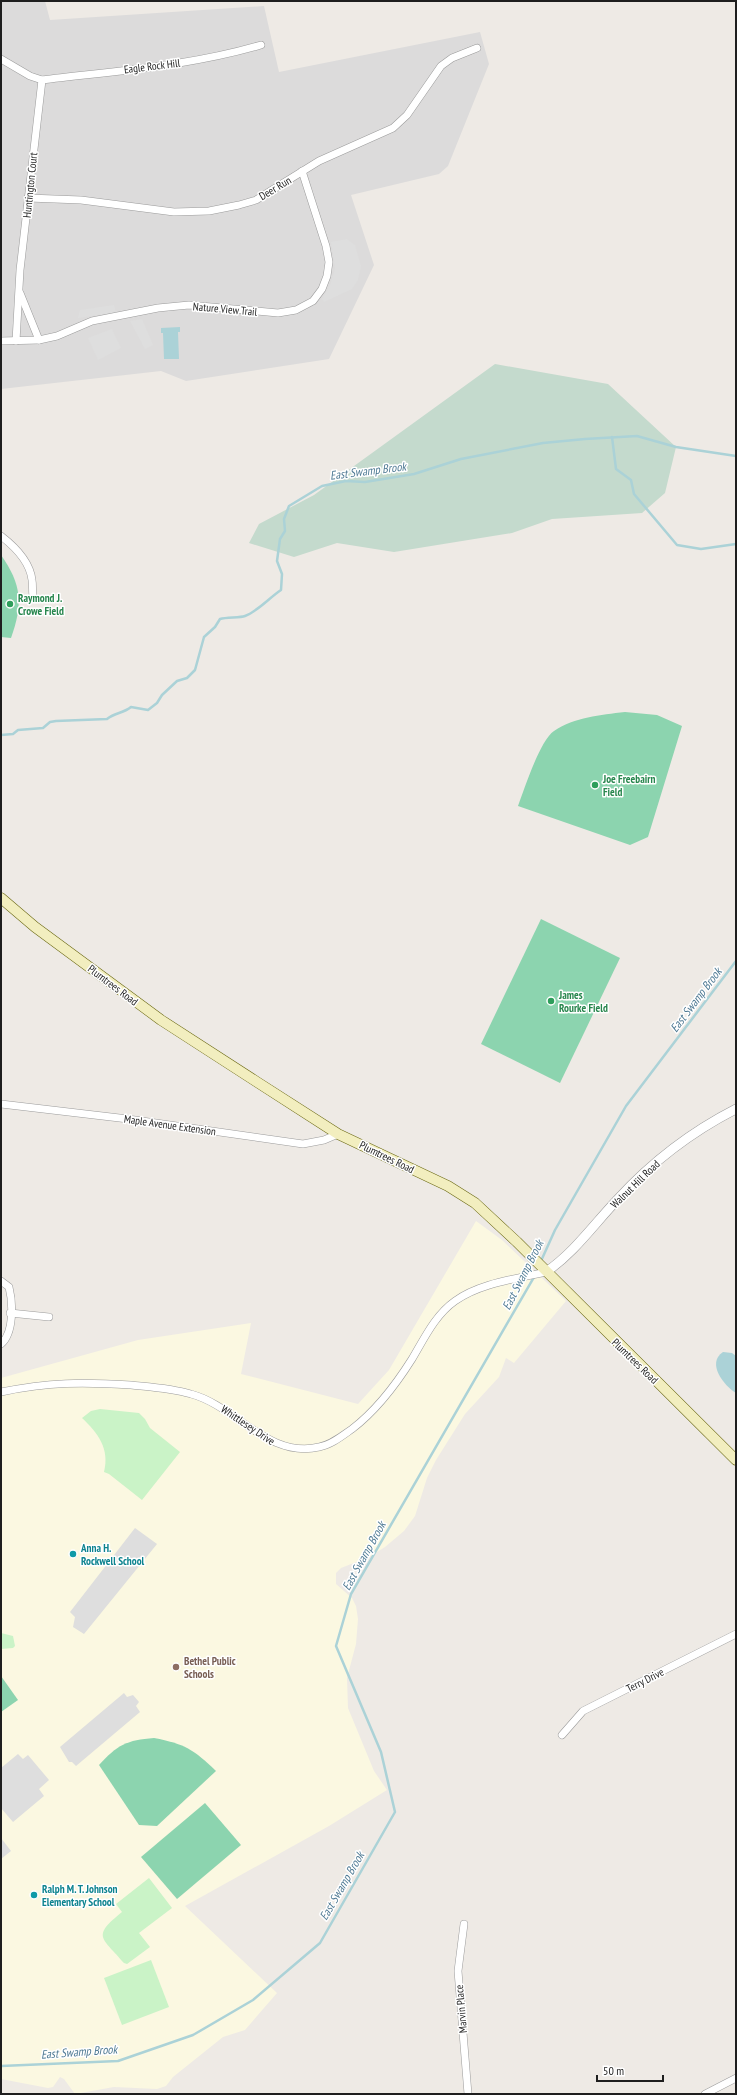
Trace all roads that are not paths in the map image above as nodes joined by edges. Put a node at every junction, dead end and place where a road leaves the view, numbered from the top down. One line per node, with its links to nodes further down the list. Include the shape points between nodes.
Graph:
1 (261, 46): 4 (street, Eagle Rock Hill, via 187,62)
2 (476, 48): 5 (street, Deer Run, via 452,58 441,66 407,115 393,128)
3 (1, 59): 4 (street)
4 (42, 80): 6 (street, Huntington Court)
5 (302, 171): 6 (street, Deer Run, via 256,200 209,211 174,212 81,200); 8 (street, Nature View Trail, via 329,262 322,289 313,301 296,310 278,313 189,305 158,308 92,321 57,336)
6 (28, 198): 7 (street, Huntington Court)
7 (19, 291): 8 (street, Huntington Court); 10 (street, Huntington Court)
8 (39, 340): 10 (street, Nature View Trail)
9 (1, 341): 10 (street, Nature View Trail)
10 (16, 341)
11 (1, 536): 12 (street, via 10,543 29,568)
12 (33, 596)
13 (1, 898): 16 (main road, Plumtrees Road, via 35,927 161,1020)
14 (1, 1104): 16 (street, Maple Avenue Extension, via 303,1144)
15 (736, 1110): 17 (street, Walnut Hill Road, via 700,1129 644,1172 565,1258)
16 (338, 1134): 17 (main road, Plumtrees Road, via 459,1193 485,1211)
17 (544, 1272): 22 (street, Whittlesey Drive, via 481,1288 454,1301 432,1326 387,1396 367,1418 346,1434 319,1447 293,1449 277,1445 208,1399 174,1390 63,1382); 23 (main road, Plumtrees Road)
18 (1, 1281): 19 (street, via 9,1287)
19 (10, 1313): 20 (street); 21 (street, via 10,1330)
20 (49, 1317)
21 (1, 1344)
22 (1, 1392)
23 (736, 1460)
24 (736, 1634): 25 (street, Terry Drive, via 583,1711)
25 (562, 1735)
26 (464, 1924): 28 (street, Marvin Place, via 458,1971)
27 (736, 2078): 29 (street)
28 (468, 2094)
29 (705, 2094)

